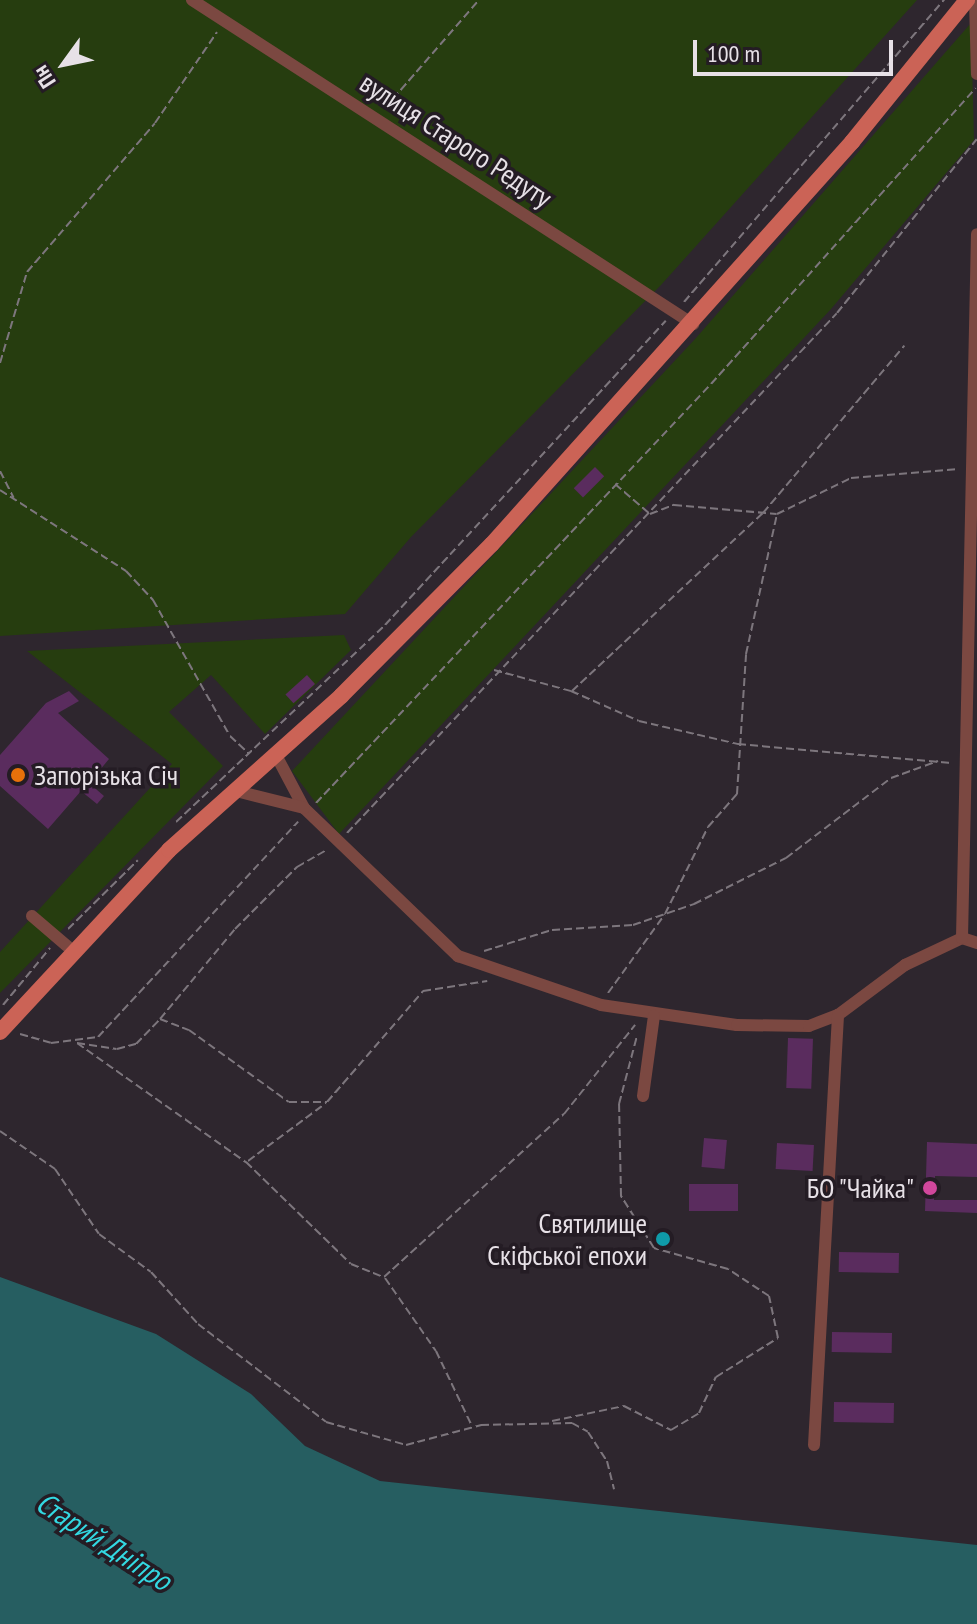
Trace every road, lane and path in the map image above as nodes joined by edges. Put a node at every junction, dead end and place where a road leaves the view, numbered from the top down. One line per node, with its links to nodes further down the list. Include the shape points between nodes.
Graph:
1 (192, 0): 6 (street, вулиця Старого Редуту)
2 (479, 0): 9 (path)
3 (944, 0): 12 (path)
4 (967, 0): 13 (main road)
5 (975, 0): 7 (street)
6 (222, 20): 9 (street, вулиця Старого Редуту); 15 (path, via 155,123 27,272)
7 (977, 74)
8 (977, 87): 18 (path)
9 (377, 118): 12 (street, вулиця Старого Редуту)
10 (977, 139): 22 (path, via 837,313)
11 (977, 234): 16 (street)
12 (676, 310): 13 (street, вулиця Старого Редуту); 27 (path, via 385,625)
13 (693, 324): 30 (main road, via 492,544)
14 (904, 346): 21 (path)
15 (0, 363)
16 (974, 468): 23 (path, via 851,478); 28 (street)
17 (0, 471): 20 (path)
18 (614, 483): 22 (path); 32 (path)
19 (0, 490): 20 (path)
20 (15, 500): 27 (path, via 144,590 230,736)
21 (763, 513): 22 (path, via 674,505); 23 (path); 25 (path)
22 (650, 514): 24 (path)
23 (777, 514): 26 (path, via 746,654)
24 (493, 670): 25 (path); 34 (path)
25 (571, 691): 26 (path, via 639,721)
26 (738, 744): 29 (path); 37 (path, via 737,794 708,827)
27 (250, 755): 30 (path); 33 (path)
28 (970, 760): 29 (path); 35 (street)
29 (938, 761): 37 (path, via 891,778 786,858)
30 (271, 762): 31 (main road); 32 (street)
31 (236, 791): 32 (street); 42 (main road)
32 (306, 810): 34 (street); 51 (path, via 109,1027)
33 (171, 828)
34 (339, 842): 43 (street); 49 (path, via 287,877)
35 (971, 843): 39 (street)
36 (148, 850): 40 (path)
37 (665, 914): 43 (path, via 633,925 552,930); 45 (path)
38 (32, 916): 40 (street)
39 (962, 938): 41 (street); 47 (street, via 905,965)
40 (58, 939): 42 (street); 46 (path)
41 (977, 943)
42 (73, 951): 50 (main road)
43 (458, 956): 44 (street)
44 (505, 978): 45 (street); 53 (path, via 423,991)
45 (601, 1005): 48 (street)
46 (0, 1009)
47 (838, 1015): 48 (street, via 809,1026); 59 (street)
48 (648, 1016): 52 (street); 56 (path, via 564,1114); 57 (path, via 619,1104 621,1196 654,1248 728,1269 769,1296 778,1338 716,1377 699,1413 671,1430 624,1406)
49 (160, 1019): 51 (path, via 136,1044 117,1049); 53 (path, via 189,1030 289,1102)
50 (1, 1030): 51 (path)
51 (76, 1042): 55 (path)
52 (643, 1096)
53 (327, 1102): 55 (path)
54 (0, 1131): 58 (path, via 55,1169 99,1234 151,1272 198,1324 326,1422 406,1445)
55 (246, 1162): 56 (path, via 351,1264)
56 (384, 1277): 58 (path, via 436,1351)
57 (544, 1422): 58 (path); 60 (path, via 588,1432)
58 (472, 1426)
59 (814, 1445)
60 (614, 1489)

